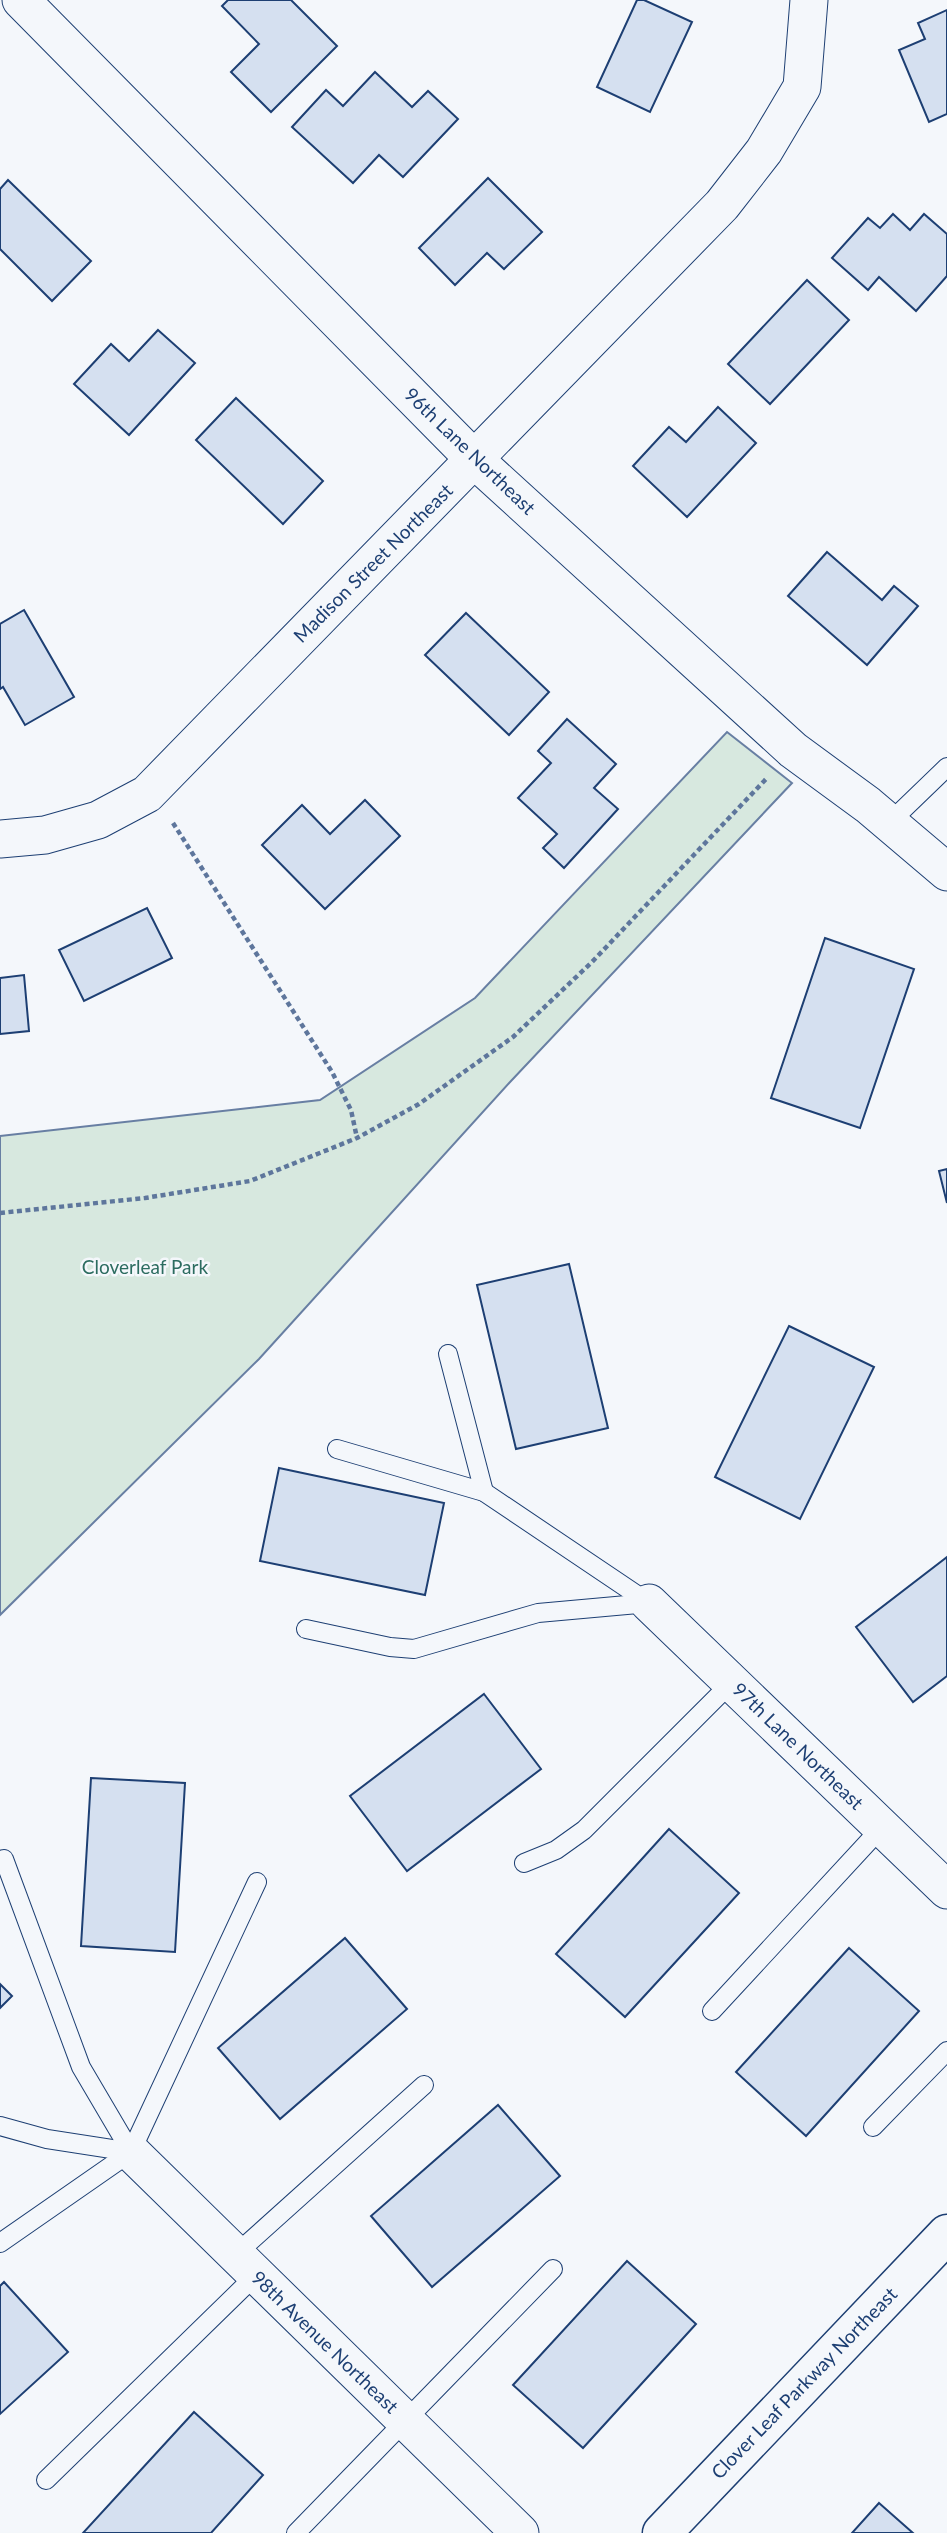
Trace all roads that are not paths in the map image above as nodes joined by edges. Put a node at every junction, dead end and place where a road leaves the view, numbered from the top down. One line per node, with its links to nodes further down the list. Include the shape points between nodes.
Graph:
1 (21, 0): 3 (street, 96th Lane Northeast)
2 (809, 0): 3 (street, Madison Street Northeast, via 802,86 764,151 722,205)
3 (475, 460): 5 (street, 96th Lane Northeast, via 793,750); 6 (street, Madison Street Northeast, via 147,794 98,820 45,835)
4 (947, 767): 5 (lane)
5 (888, 823): 7 (street, 96th Lane Northeast)
6 (0, 839)
7 (947, 872)
8 (448, 1354): 10 (lane)
9 (337, 1449): 10 (lane)
10 (484, 1492): 11 (lane)
11 (649, 1603): 12 (lane, via 538,1613 414,1650); 13 (street, 97th Lane Northeast)
12 (306, 1629)
13 (732, 1682): 14 (street, 97th Lane Northeast); 16 (lane, via 584,1830 556,1850)
14 (881, 1827): 18 (street, 97th Lane Northeast); 19 (lane)
15 (4, 1859): 24 (lane, via 81,2067)
16 (524, 1863)
17 (257, 1882): 24 (lane)
18 (947, 1889)
19 (712, 2011)
20 (947, 2051): 23 (lane)
21 (424, 2085): 27 (lane)
22 (0, 2126): 24 (lane, via 47,2139)
23 (873, 2127)
24 (131, 2152): 26 (lane); 27 (street, 98th Avenue Northeast)
25 (947, 2234): 33 (street, Clover Leaf Parkway Northeast)
26 (0, 2243)
27 (246, 2264): 29 (street, 98th Avenue Northeast); 30 (lane)
28 (553, 2269): 29 (lane)
29 (405, 2421): 31 (lane); 32 (street, 98th Avenue Northeast)
30 (46, 2480)
31 (296, 2533)
32 (520, 2533)
33 (662, 2533)

